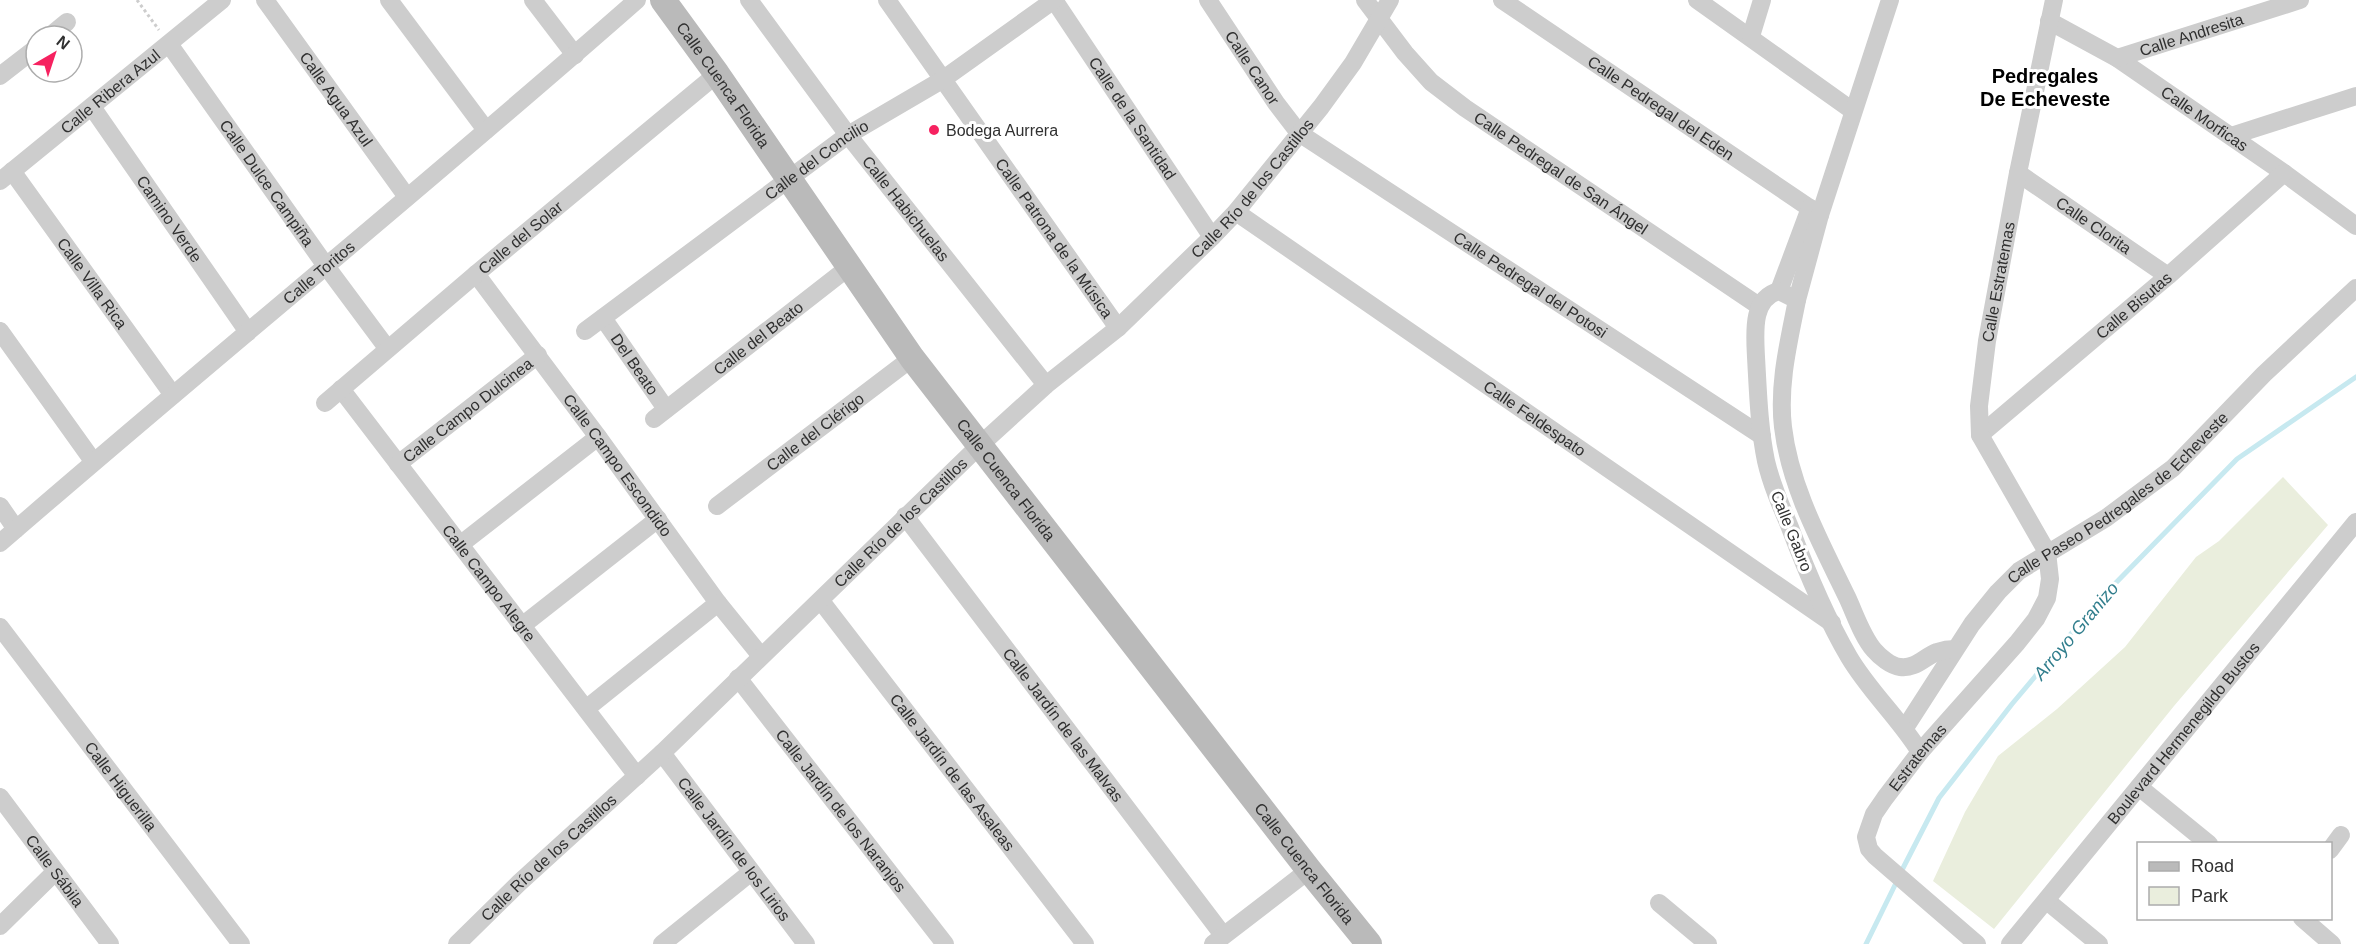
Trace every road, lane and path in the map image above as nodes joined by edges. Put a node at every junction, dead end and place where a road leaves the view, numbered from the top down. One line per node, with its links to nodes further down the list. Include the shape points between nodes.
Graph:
1 (137, 0): 25 (path)
2 (222, 0): 25 (street, Calle Ribera Azul)
3 (265, 0): 43 (street, Calle Agua Azul)
4 (389, 0): 35 (street)
5 (533, 0): 26 (street)
6 (638, 0): 26 (street, Calle Toritos)
7 (663, 0): 29 (street, Calle Cuenca Florida)
8 (749, 0): 37 (street, Calle Habichuelas)
9 (887, 0): 31 (street, Calle Patrona de la Música)
10 (1054, 0): 31 (street, Calle del Concilio); 47 (street, Calle de la Santidad)
11 (1208, 0): 36 (street, Calle Canor)
12 (1365, 0): 20 (street, Calle Pedregal de San Ángel)
13 (1390, 0): 20 (street, Calle Río de los Castillos)
14 (1502, 0): 45 (street, Calle Pedregal del Eden)
15 (1698, 0): 24 (street)
16 (1762, 0): 24 (street)
17 (1890, 0): 34 (street, Calle Gabro)
18 (2054, 0): 21 (street, Calle Estratemas)
19 (2300, 0): 28 (street, Calle Andresita)
20 (1379, 20): 36 (street, Calle Río de los Castillos, via 1353,63); 55 (street, Calle Pedregal de San Ángel, via 1431,82)
21 (2049, 21): 28 (street, Calle Morficas); 39 (street, Calle Estratemas)
22 (67, 22): 23 (street)
23 (65, 24)
24 (1750, 36): 34 (street)
25 (169, 44): 33 (street, Calle Ribera Azul); 48 (street, Calle Dulce Campiña)
26 (575, 55): 35 (street, Calle Toritos)
27 (24, 57): 30 (street)
28 (2117, 58): 38 (street, Calle Morficas)
29 (717, 74): 42 (street, Calle Cuenca Florida); 50 (street, Calle del Solar)
30 (0, 76)
31 (942, 80): 37 (street, Calle del Concilio); 57 (street, Calle Patrona de la Música)
32 (2356, 96): 38 (street)
33 (92, 107): 41 (street, Calle Ribera Azul); 60 (street, Camino Verde)
34 (1853, 111): 45 (street, Calle Gabro)
35 (486, 130): 43 (street, Calle Toritos)
36 (1299, 133): 44 (street, Calle Río de los Castillos); 70 (street, Calle Pedregal del Potosi)
37 (848, 135): 42 (street, Calle del Concilio); 64 (street, Calle Habichuelas)
38 (2231, 136): 40 (street, Calle Morficas)
39 (2018, 173): 51 (street, Calle Clorita); 69 (street, Calle Estratemas, via 1982,375)
40 (2284, 173): 46 (street, Calle Morficas); 51 (street, Calle Bisutas)
41 (6, 176): 66 (street, Calle Villa Rica)
42 (788, 179): 49 (street, Calle Cuenca Florida); 56 (street, Calle del Concilio)
43 (407, 197): 48 (street, Calle Toritos)
44 (1236, 212): 47 (street, Calle Río de los Castillos); 86 (street, Calle Feldespato)
45 (1815, 212): 53 (street, Calle Gabro); 54 (street, Calle Gabro)
46 (2356, 226)
47 (1212, 237): 57 (street, Calle Río de los Castillos)
48 (326, 266): 60 (street, Calle Toritos); 61 (street, Calle Dulce Campiña)
49 (849, 267): 63 (street, Calle Cuenca Florida); 68 (street, Calle del Beato)
50 (476, 274): 61 (street, Calle del Solar); 62 (street, Calle Campo Escondido)
51 (2168, 276): 69 (street, Calle Bisutas)
52 (2356, 288): 83 (street, Calle Paseo Pedregales de Echeveste, via 2264,374 2174,468 2106,518)
53 (1779, 291): 54 (street); 55 (street)
54 (1797, 300): 89 (street, Calle Gabro, via 1784,370 1783,427 1791,465 1816,533 1873,649 1887,661 1910,667 1939,651)
55 (1759, 306): 70 (street, Calle Gabro, via 1755,348)
56 (603, 318): 58 (street, Calle del Concilio); 68 (street, Del Beato)
57 (1118, 328): 64 (street, Calle Río de los Castillos)
58 (585, 331)
59 (0, 332): 73 (street)
60 (248, 332): 66 (street, Calle Toritos)
61 (387, 348): 65 (street, Calle del Solar)
62 (538, 355): 71 (street, Calle Campo Escondido); 74 (street, Calle Campo Dulcinea)
63 (912, 358): 72 (street, Calle Cuenca Florida); 76 (street, Calle del Clérigo)
64 (1046, 386): 72 (street, Calle Río de los Castillos)
65 (341, 389): 67 (street, Calle del Solar); 74 (street, Calle Campo Alegre)
66 (173, 395): 73 (street, Calle Toritos)
67 (325, 403)
68 (660, 414)
69 (1980, 435): 83 (street, Calle Estratemas)
70 (1762, 436): 86 (street, Calle Gabro, via 1778,499)
71 (598, 437): 78 (street, Calle Campo Escondido); 82 (street)
72 (979, 446): 77 (street, Calle Río de los Castillos); 100 (street, Calle Cuenca Florida)
73 (93, 461): 80 (street, Calle Toritos)
74 (398, 464): 82 (street, Calle Campo Alegre)
75 (0, 506): 80 (street)
76 (717, 506)
77 (905, 516): 84 (street, Calle Río de los Castillos); 107 (street, Calle Jardín de las Malvas)
78 (658, 519): 85 (street, Calle Campo Escondido); 87 (street)
79 (2356, 522): 97 (street, Boulevard Hermenegildo Bustos)
80 (16, 529): 81 (street, Calle Toritos)
81 (0, 543)
82 (461, 544): 87 (street, Calle Campo Alegre)
83 (2047, 552): 89 (street, Calle Paseo Pedregales de Echeveste, via 1998,592); 94 (street, Estratemas, via 2047,598 2036,619)
84 (821, 601): 90 (street, Calle Río de los Castillos); 114 (street, Calle Jardín de las Asaleas)
85 (718, 603): 90 (street, Calle Campo Escondido); 92 (street)
86 (1833, 624): 93 (street, Calle Gabro, via 1850,658)
87 (523, 625): 92 (street, Calle Campo Alegre)
88 (0, 627): 109 (street, Calle Higuerilla)
89 (1955, 649): 93 (street, Calle Paseo Pedregales de Echeveste)
90 (761, 656): 91 (street, Calle Río de los Castillos)
91 (738, 678): 95 (street, Calle Río de los Castillos); 113 (street, Calle Jardín de los Naranjos)
92 (587, 708): 96 (street, Calle Campo Alegre)
93 (1905, 728): 94 (street, Calle Gabro)
94 (1920, 752): 117 (street, Estratemas, via 1870,823 1867,843 1875,856)
95 (662, 753): 96 (street, Calle Río de los Castillos); 102 (street, Calle Jardín de los Lirios)
96 (637, 776): 110 (street, Calle Río de los Castillos)
97 (2139, 788): 99 (street); 103 (street, Boulevard Hermenegildo Bustos)
98 (0, 797): 101 (street, Calle Sábila)
99 (2208, 842)
100 (1310, 870): 107 (street); 115 (street, Calle Cuenca Florida)
101 (56, 872): 106 (street); 108 (street, Calle Sábila)
102 (750, 873): 111 (street); 112 (street, Calle Jardín de los Lirios)
103 (2047, 901): 118 (street, Boulevard Hermenegildo Bustos); 119 (street)
104 (1659, 903): 116 (street)
105 (2304, 920): 120 (street)
106 (0, 926)
107 (1218, 940)
108 (110, 944)
109 (241, 944)
110 (457, 944)
111 (662, 944)
112 (806, 944)
113 (945, 944)
114 (1085, 944)
115 (1369, 944)
116 (1708, 944)
117 (1977, 944)
118 (2010, 944)
119 (2099, 944)
120 (2332, 944)

